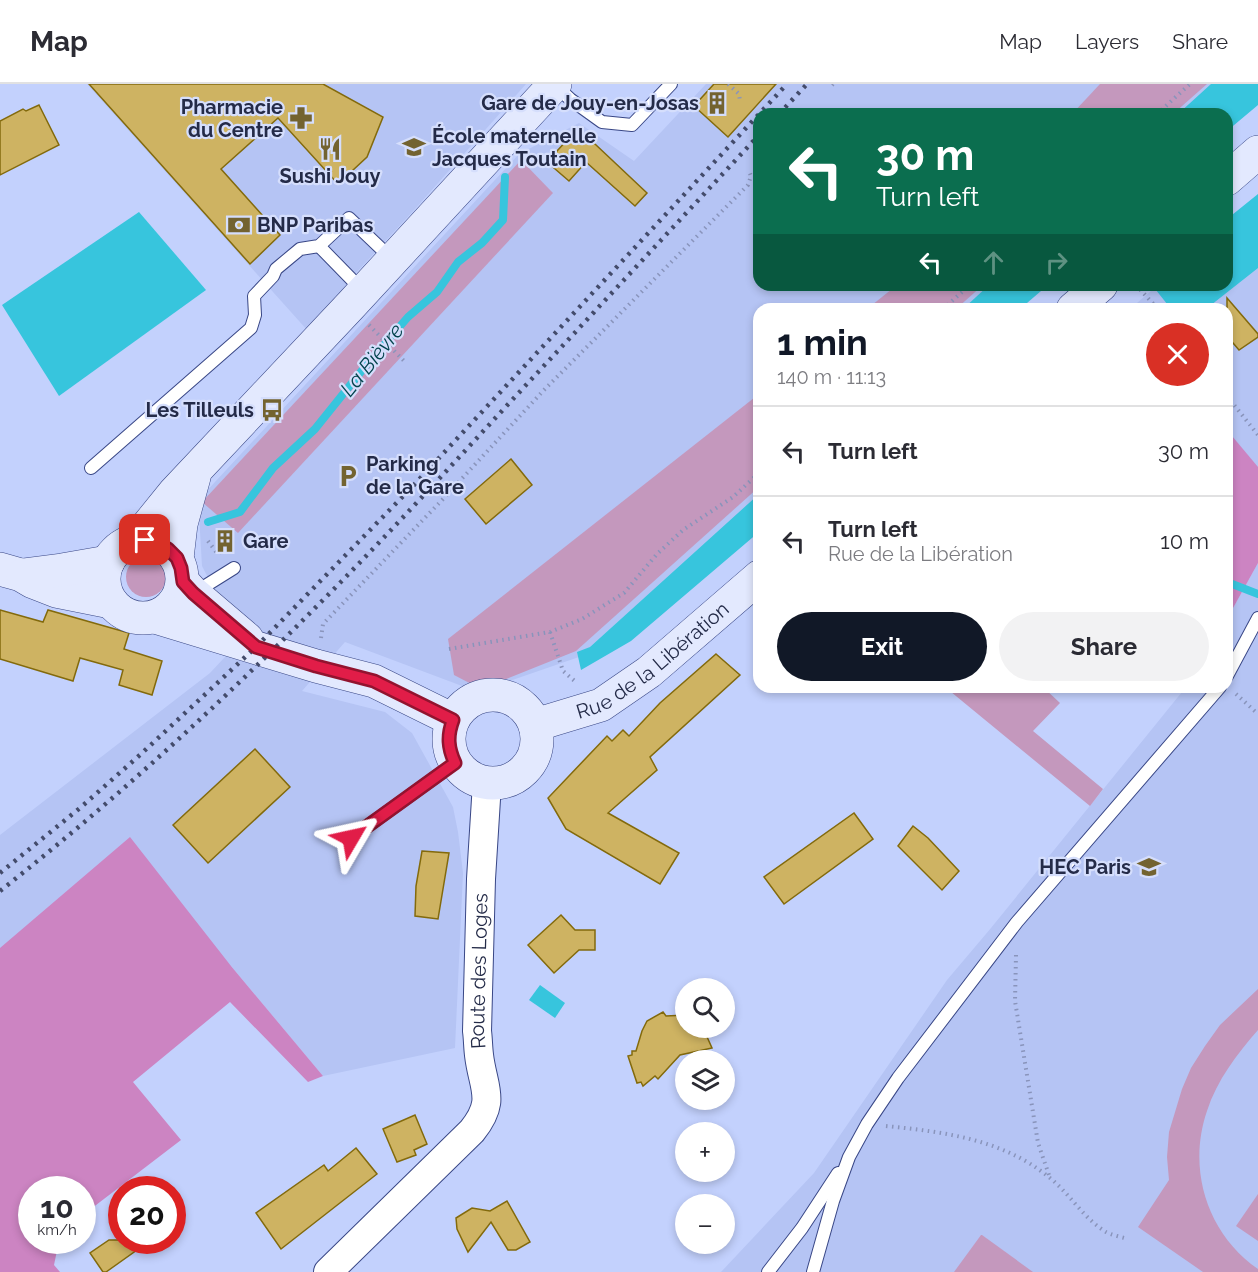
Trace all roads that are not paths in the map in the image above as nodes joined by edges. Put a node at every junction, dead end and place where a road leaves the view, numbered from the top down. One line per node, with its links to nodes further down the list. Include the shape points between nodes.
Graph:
1 (555, 84): 2 (lane, via 602,122 632,125); 6 (main road, via 443,206)
2 (670, 84)
3 (1258, 152): 4 (main road)
4 (1233, 174)
5 (319, 246): 6 (lane, via 349,218); 7 (lane); 10 (lane, via 300,249 276,269 254,296 252,328)
6 (387, 255): 7 (main road)
7 (358, 286): 11 (main road, via 341,295 315,344)
8 (1094, 291): 9 (main road)
9 (1080, 303)
10 (91, 468)
11 (195, 472): 12 (main road); 16 (main road, via 181,524)
12 (136, 540): 13 (main road, via 114,553); 16 (main road, via 157,542 168,549)
13 (108, 562): 15 (main road, via 62,570); 18 (main road, via 104,578)
14 (234, 568): 16 (lane)
15 (10, 572): 18 (main road, via 56,591)
16 (184, 578): 19 (main road, via 174,604); 21 (main road)
17 (753, 582): 25 (main road, Rue de la Libération, via 648,672 601,705)
18 (111, 602): 19 (main road, via 128,616)
19 (154, 617): 21 (main road)
20 (1258, 618): 22 (lane)
21 (256, 647): 24 (main road, via 374,681)
22 (1233, 665)
23 (1215, 693): 29 (lane, via 1017,922 898,1078)
24 (453, 720): 25 (main road, via 468,702 490,694 513,699 523,706); 26 (main road, via 448,742)
25 (535, 725): 27 (main road, via 536,751 531,762 512,779)
26 (455, 763): 27 (main road, via 474,780); 28 (lane)
27 (487, 783): 30 (street, Route des Loges, via 477,1030 487,1094 485,1110 472,1131)
28 (351, 838)
29 (849, 1157): 31 (lane); 32 (lane)
30 (328, 1272)
31 (768, 1272)
32 (813, 1272)

